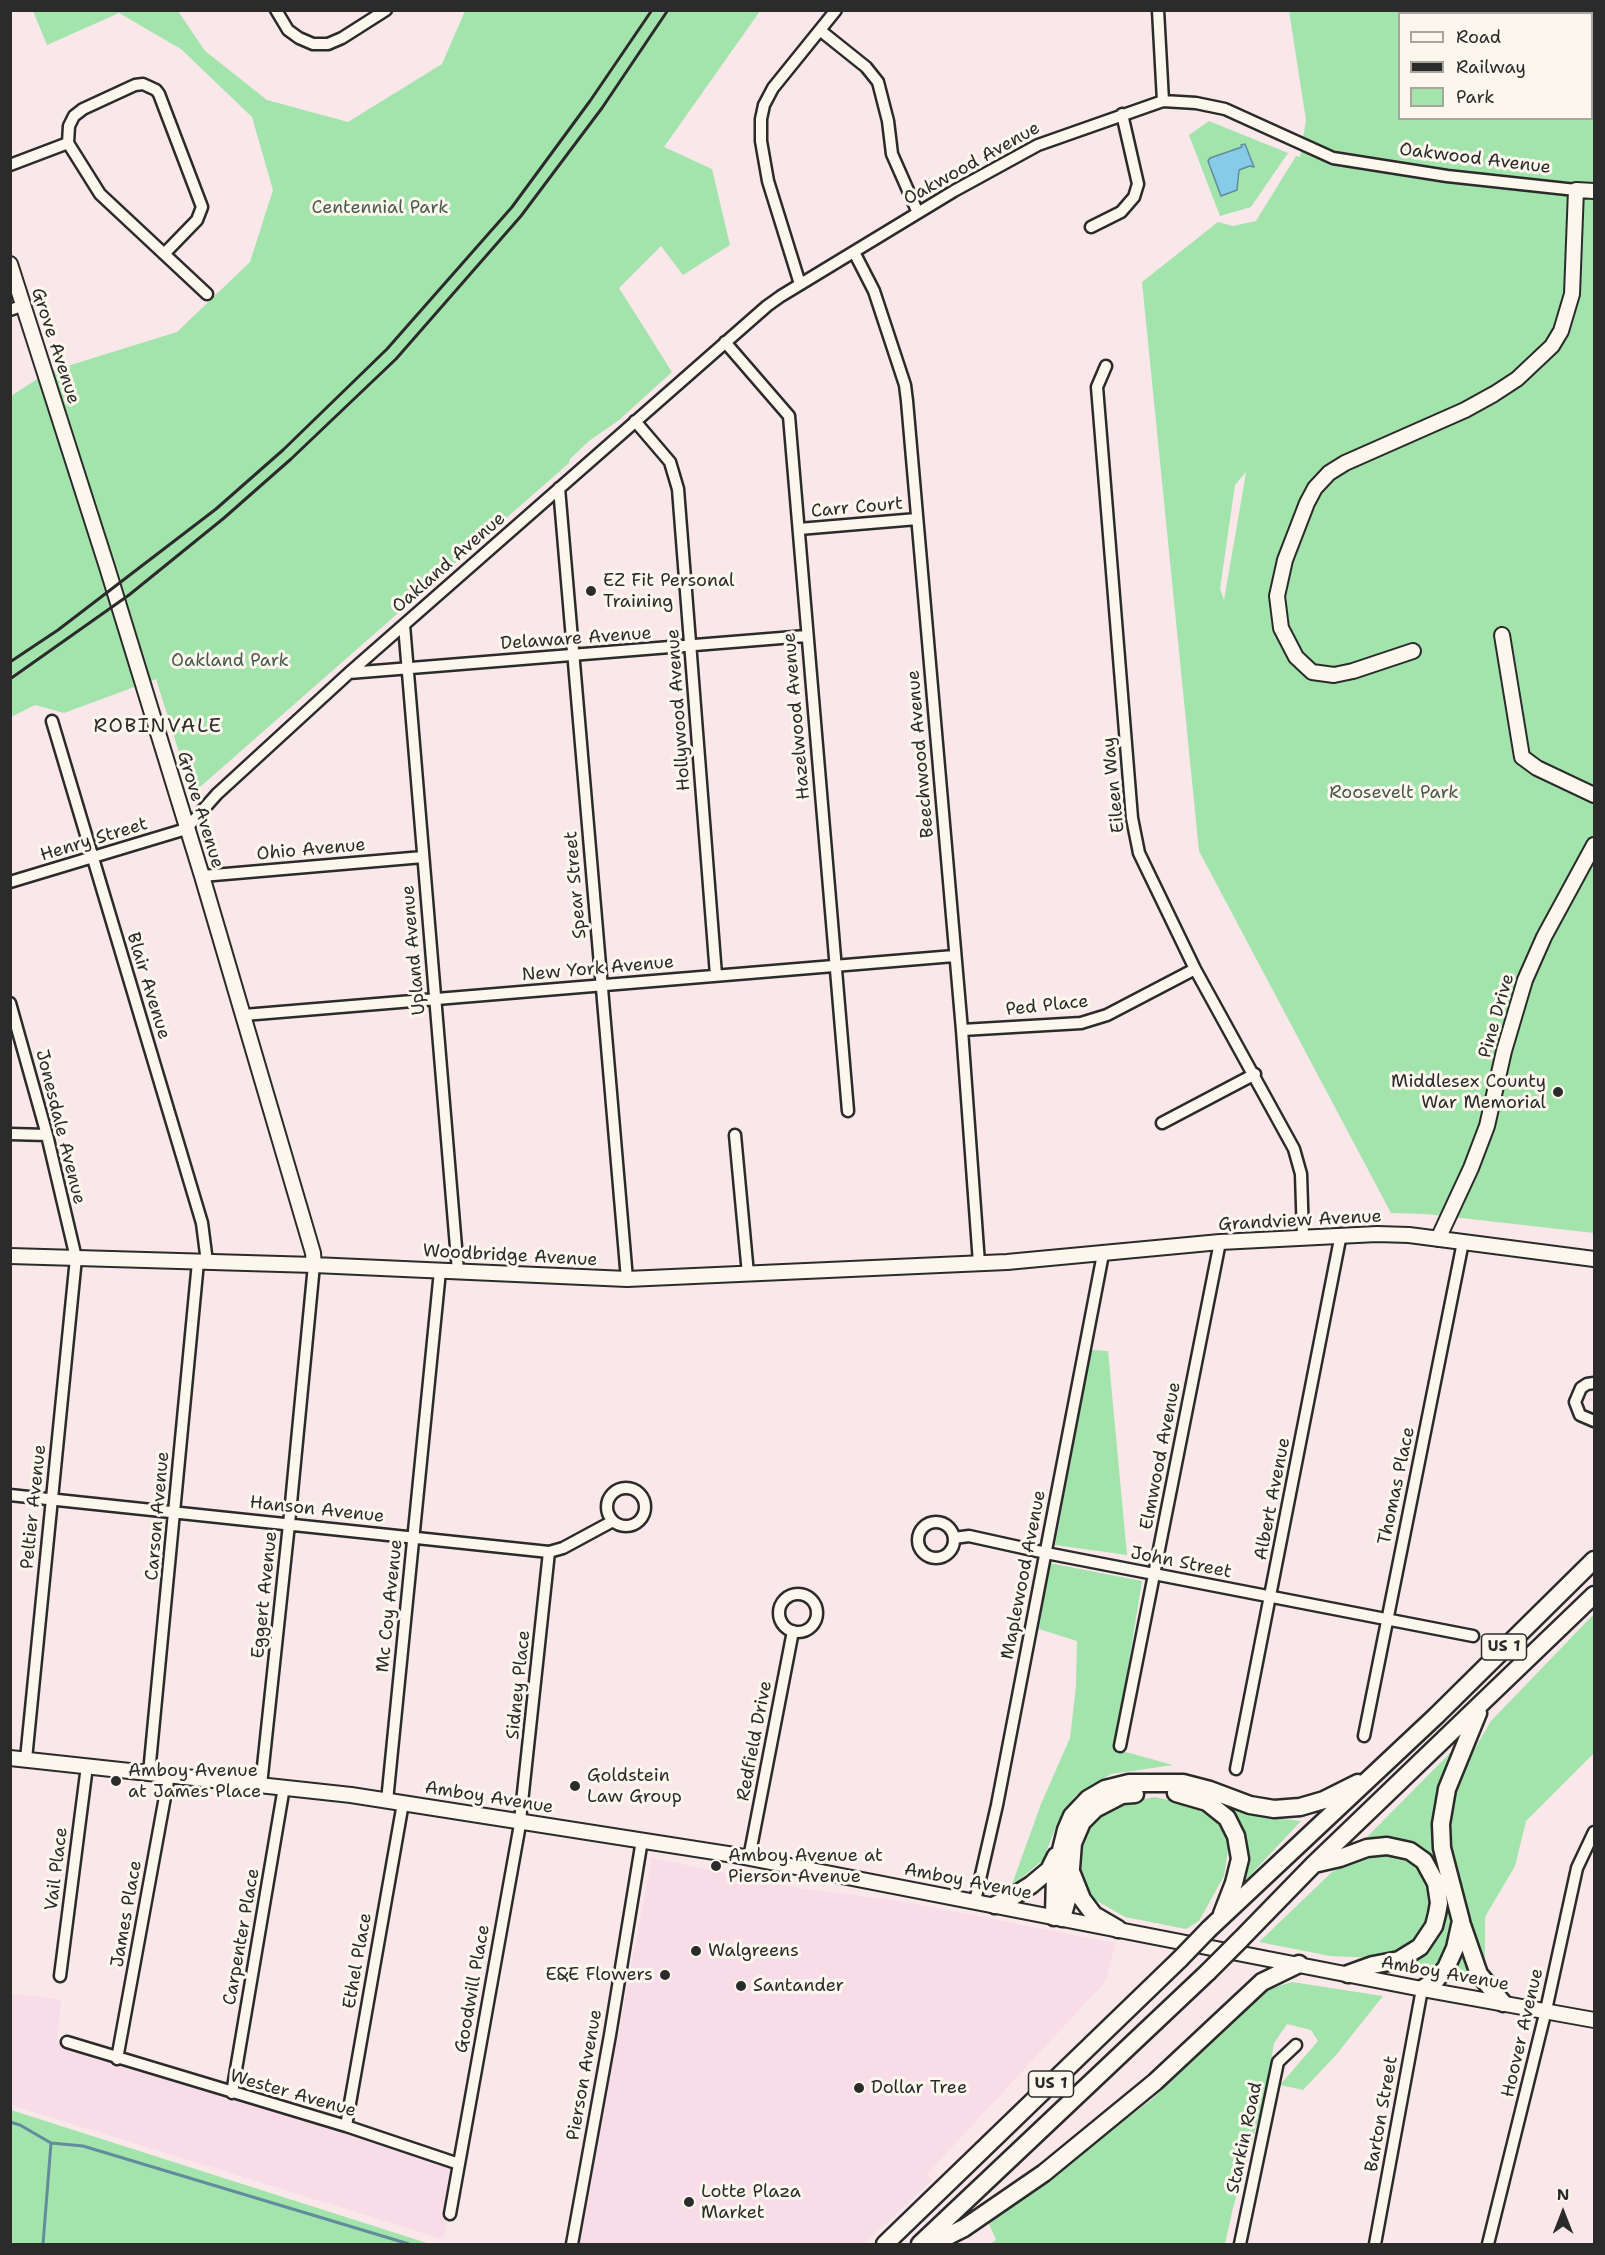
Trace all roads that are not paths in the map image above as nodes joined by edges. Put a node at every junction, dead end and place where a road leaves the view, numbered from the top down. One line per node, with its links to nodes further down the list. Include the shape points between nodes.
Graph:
1 (276, 10): 2 (street, via 288,30 313,44 328,44 342,38)
2 (386, 10)
3 (836, 10): 5 (street)
4 (1158, 10): 6 (street)
5 (821, 31): 12 (street, via 866,67 878,82 892,154); 17 (street, via 773,88 761,119 760,141 768,181)
6 (1163, 101): 7 (street, Oakwood Avenue); 10 (street, Oakwood Avenue, via 1225,109 1334,158 1447,176)
7 (1122, 114): 12 (street, Oakwood Avenue, via 1038,146); 13 (street, via 1138,184 1134,197 1121,212)
8 (68, 143): 9 (street); 15 (street, via 100,194); 15 (street, via 69,126 83,110 135,85 156,90 202,207 197,220)
9 (10, 165)
10 (1576, 190): 11 (street, Oakwood Avenue); 31 (street, via 1572,294 1561,331 1552,346 1494,394 1329,473 1307,503 1285,560 1277,596 1281,628 1296,657 1312,672 1334,675)
11 (1594, 191)
12 (918, 213): 14 (street, Oakwood Avenue)
13 (1091, 227)
14 (854, 252): 17 (street, Oakwood Avenue); 25 (street, Beechwood Avenue, via 874,291 905,385)
15 (164, 254): 18 (street)
16 (10, 264): 19 (street, Grove Avenue)
17 (800, 284): 20 (street, Oakwood Avenue)
18 (207, 294)
19 (17, 308): 37 (street, Grove Avenue, via 105,562)
20 (740, 329): 21 (street, Oakland Avenue)
21 (725, 342): 23 (street, Oakland Avenue); 26 (street, Hazelwood Avenue, via 789,416)
22 (1106, 366): 45 (street, Eileen Way, via 1097,387 1132,818 1139,853)
23 (635, 421): 24 (street, Oakland Avenue); 30 (street, Hollywood Avenue, via 662,451 675,475)
24 (559, 488): 27 (street, Oakland Avenue); 32 (street, Spear Street)
25 (917, 519): 26 (street, Carr Court); 43 (street, Beechwood Avenue)
26 (799, 530): 29 (street, Hazelwood Avenue)
27 (404, 625): 33 (street, Upland Avenue); 34 (street, Oakland Avenue)
28 (1502, 635): 36 (street, via 1522,757)
29 (806, 636): 30 (street, Delaware Avenue); 44 (street, Hazelwood Avenue)
30 (690, 646): 32 (street, Delaware Avenue); 46 (street, Hollywood Avenue)
31 (1413, 651)
32 (573, 655): 33 (street, Delaware Avenue); 47 (street, Spear Street)
33 (407, 668): 34 (street, Delaware Avenue); 39 (street, Upland Avenue)
34 (349, 673): 37 (street, Oakland Avenue, via 217,794)
35 (52, 721): 40 (street, Blair Avenue)
36 (1594, 795)
37 (186, 829): 40 (street, Henry Street); 41 (street, Grove Avenue)
38 (1594, 845): 61 (street, Pine Drive, via 1531,964 1504,1051 1487,1126)
39 (423, 857): 41 (street, Ohio Avenue); 48 (street, Upland Avenue)
40 (92, 858): 42 (street, Henry Street); 68 (street, Blair Avenue, via 202,1223)
41 (202, 876): 50 (street, Grove Avenue)
42 (10, 882)
43 (954, 956): 44 (street, New York Avenue); 52 (street, Beechwood Avenue)
44 (835, 964): 46 (street, New York Avenue); 54 (street, Hazelwood Avenue)
45 (1195, 969): 52 (street, Ped Place, via 1107,1015 1082,1023); 53 (street, Eileen Way)
46 (716, 975): 47 (street, New York Avenue)
47 (602, 985): 48 (street, New York Avenue); 75 (street, Spear Street)
48 (435, 999): 50 (street, New York Avenue); 73 (street, Upland Avenue)
49 (10, 1003): 51 (street, Jonesdale Avenue)
50 (244, 1015): 71 (street, Grove Avenue)
51 (12, 1016): 57 (street, Jonesdale Avenue)
52 (962, 1030): 70 (street, Beechwood Avenue)
53 (1255, 1074): 55 (street); 60 (street, Eileen Way, via 1294,1149 1301,1174)
54 (848, 1111)
55 (1162, 1123)
56 (10, 1134): 57 (street)
57 (47, 1135): 66 (street, Jonesdale Avenue)
58 (735, 1135): 74 (street)
59 (1341, 1234): 60 (street, Grandview Avenue); 61 (street, Grandview Avenue); 90 (street, Albert Avenue)
60 (1304, 1236): 62 (street, Grandview Avenue)
61 (1438, 1239): 63 (street, Grandview Avenue)
62 (1220, 1242): 64 (street, Grandview Avenue); 88 (street, Elmwood Avenue)
63 (1463, 1242): 67 (street, Grandview Avenue); 91 (street, Thomas Place)
64 (1103, 1254): 69 (street, Grandview Avenue); 86 (street, Maplewood Avenue)
65 (10, 1256): 66 (street, Woodbridge Avenue)
66 (76, 1258): 68 (street, Woodbridge Avenue); 79 (street, Peltier Avenue)
67 (1594, 1259)
68 (202, 1262): 71 (street, Woodbridge Avenue); 80 (street, Carson Avenue)
69 (1007, 1262): 70 (street, Woodbridge Avenue)
70 (979, 1263): 74 (street, Woodbridge Avenue)
71 (314, 1265): 72 (street, Woodbridge Avenue); 82 (street, Eggert Avenue)
72 (440, 1271): 73 (street, Woodbridge Avenue); 83 (street, Mc Coy Avenue)
73 (458, 1271): 75 (street, Woodbridge Avenue)
74 (748, 1274): 75 (street, Woodbridge Avenue)
75 (627, 1279)
76 (1594, 1383): 77 (street, via 1581,1388 1575,1402 1580,1415)
77 (1594, 1421)
78 (10, 1495): 79 (street, Hanson Avenue)
79 (51, 1499): 80 (street, Hanson Avenue); 98 (street, Peltier Avenue)
80 (175, 1512): 82 (street, Hanson Avenue); 101 (street, Carson Avenue)
81 (612, 1521): 85 (street, Hanson Avenue)
82 (289, 1524): 83 (street, Hanson Avenue); 104 (street, Eggert Avenue)
83 (413, 1537): 85 (street, Hanson Avenue); 106 (street, Mc Coy Avenue)
84 (954, 1538): 86 (street, John Street, via 969,1536)
85 (549, 1552): 108 (street, Sidney Place)
86 (1046, 1554): 88 (street, John Street); 115 (street, Maplewood Avenue)
87 (1594, 1560): 102 (highway, US 1)
88 (1154, 1575): 90 (street, John Street); 96 (street, Elmwood Avenue)
89 (1594, 1594): 94 (highway, US 1)
90 (1271, 1597): 91 (street, John Street); 100 (street, Albert Avenue)
91 (1386, 1619): 93 (street, John Street); 95 (street, Thomas Place)
92 (793, 1631): 112 (street, Redfield Drive)
93 (1473, 1636)
94 (1482, 1704): 113 (highway, US 1); 118 (highway, via 1450,1779 1441,1824 1444,1856)
95 (1364, 1736)
96 (1120, 1746)
97 (10, 1758): 98 (street, Amboy Avenue)
98 (26, 1759): 99 (street, Amboy Avenue)
99 (87, 1767): 101 (street, Amboy Avenue); 123 (street, Vail Place)
100 (1236, 1769)
101 (149, 1773): 103 (street, Amboy Avenue)
102 (1374, 1774): 111 (highway, via 1324,1800 1274,1809 1184,1783 1129,1783 1105,1789 1088,1799 1072,1816); 119 (highway, US 1)
103 (169, 1775): 104 (street, Amboy Avenue); 130 (street, James Place)
104 (261, 1785): 105 (street, Amboy Avenue)
105 (284, 1788): 106 (street, Amboy Avenue); 131 (street, Carpenter Place)
106 (387, 1801): 107 (street, Amboy Avenue)
107 (403, 1803): 108 (street, Amboy Avenue); 132 (street, Ethel Place)
108 (520, 1821): 110 (street, Amboy Avenue); 133 (street, Goodwill Place)
109 (1594, 1832): 126 (street, Hoover Avenue, via 1577,1868)
110 (642, 1840): 112 (street, Amboy Avenue); 135 (street, Pierson Avenue)
111 (1061, 1847): 116 (highway, via 1049,1870); 117 (highway, via 1055,1874)
112 (749, 1858): 115 (street, Amboy Avenue)
113 (1313, 1865): 122 (highway, via 1367,1848 1387,1846 1410,1851 1424,1861 1436,1882 1437,1914 1420,1947 1399,1960); 137 (highway, US 1, bridge, via 1208,1972)
114 (1070, 1868): 117 (highway, via 1069,1893); 119 (highway, via 1073,1843 1082,1822 1095,1809 1122,1795 1181,1793 1208,1802 1227,1818 1236,1836 1240,1859 1234,1883); 120 (highway, via 1082,1899 1094,1915)
115 (975, 1901): 116 (street, Amboy Avenue)
116 (995, 1905): 117 (street, Amboy Avenue)
117 (1058, 1917): 120 (street, Amboy Avenue)
118 (1461, 1921): 124 (highway, via 1446,1968); 125 (highway, via 1479,1974)
119 (1215, 1924): 136 (highway, US 1, bridge)
120 (1118, 1929): 121 (street, Amboy Avenue)
121 (1299, 1964): 122 (street, Amboy Avenue); 138 (highway, via 1262,1982 1147,2090 1044,2173 964,2228)
122 (1348, 1974): 124 (street, Amboy Avenue)
123 (60, 1976)
124 (1422, 1989): 125 (street, Amboy Avenue); 140 (street, Barton Street)
125 (1503, 2003): 126 (street, Amboy Avenue)
126 (1546, 2010): 127 (street, Amboy Avenue); 141 (street, Hoover Avenue)
127 (1594, 2020)
128 (67, 2042): 130 (street, Wester Avenue)
129 (1296, 2045): 139 (street, Starkin Road, via 1278,2062)
130 (117, 2058): 131 (street, Wester Avenue)
131 (232, 2093): 132 (street, Wester Avenue)
132 (346, 2126): 133 (street, Wester Avenue)
133 (459, 2164): 134 (street, Goodwill Place)
134 (450, 2214)
135 (572, 2244)
136 (885, 2244)
137 (920, 2244)
138 (932, 2244)
139 (1240, 2244)
140 (1375, 2244)
141 (1488, 2244)

